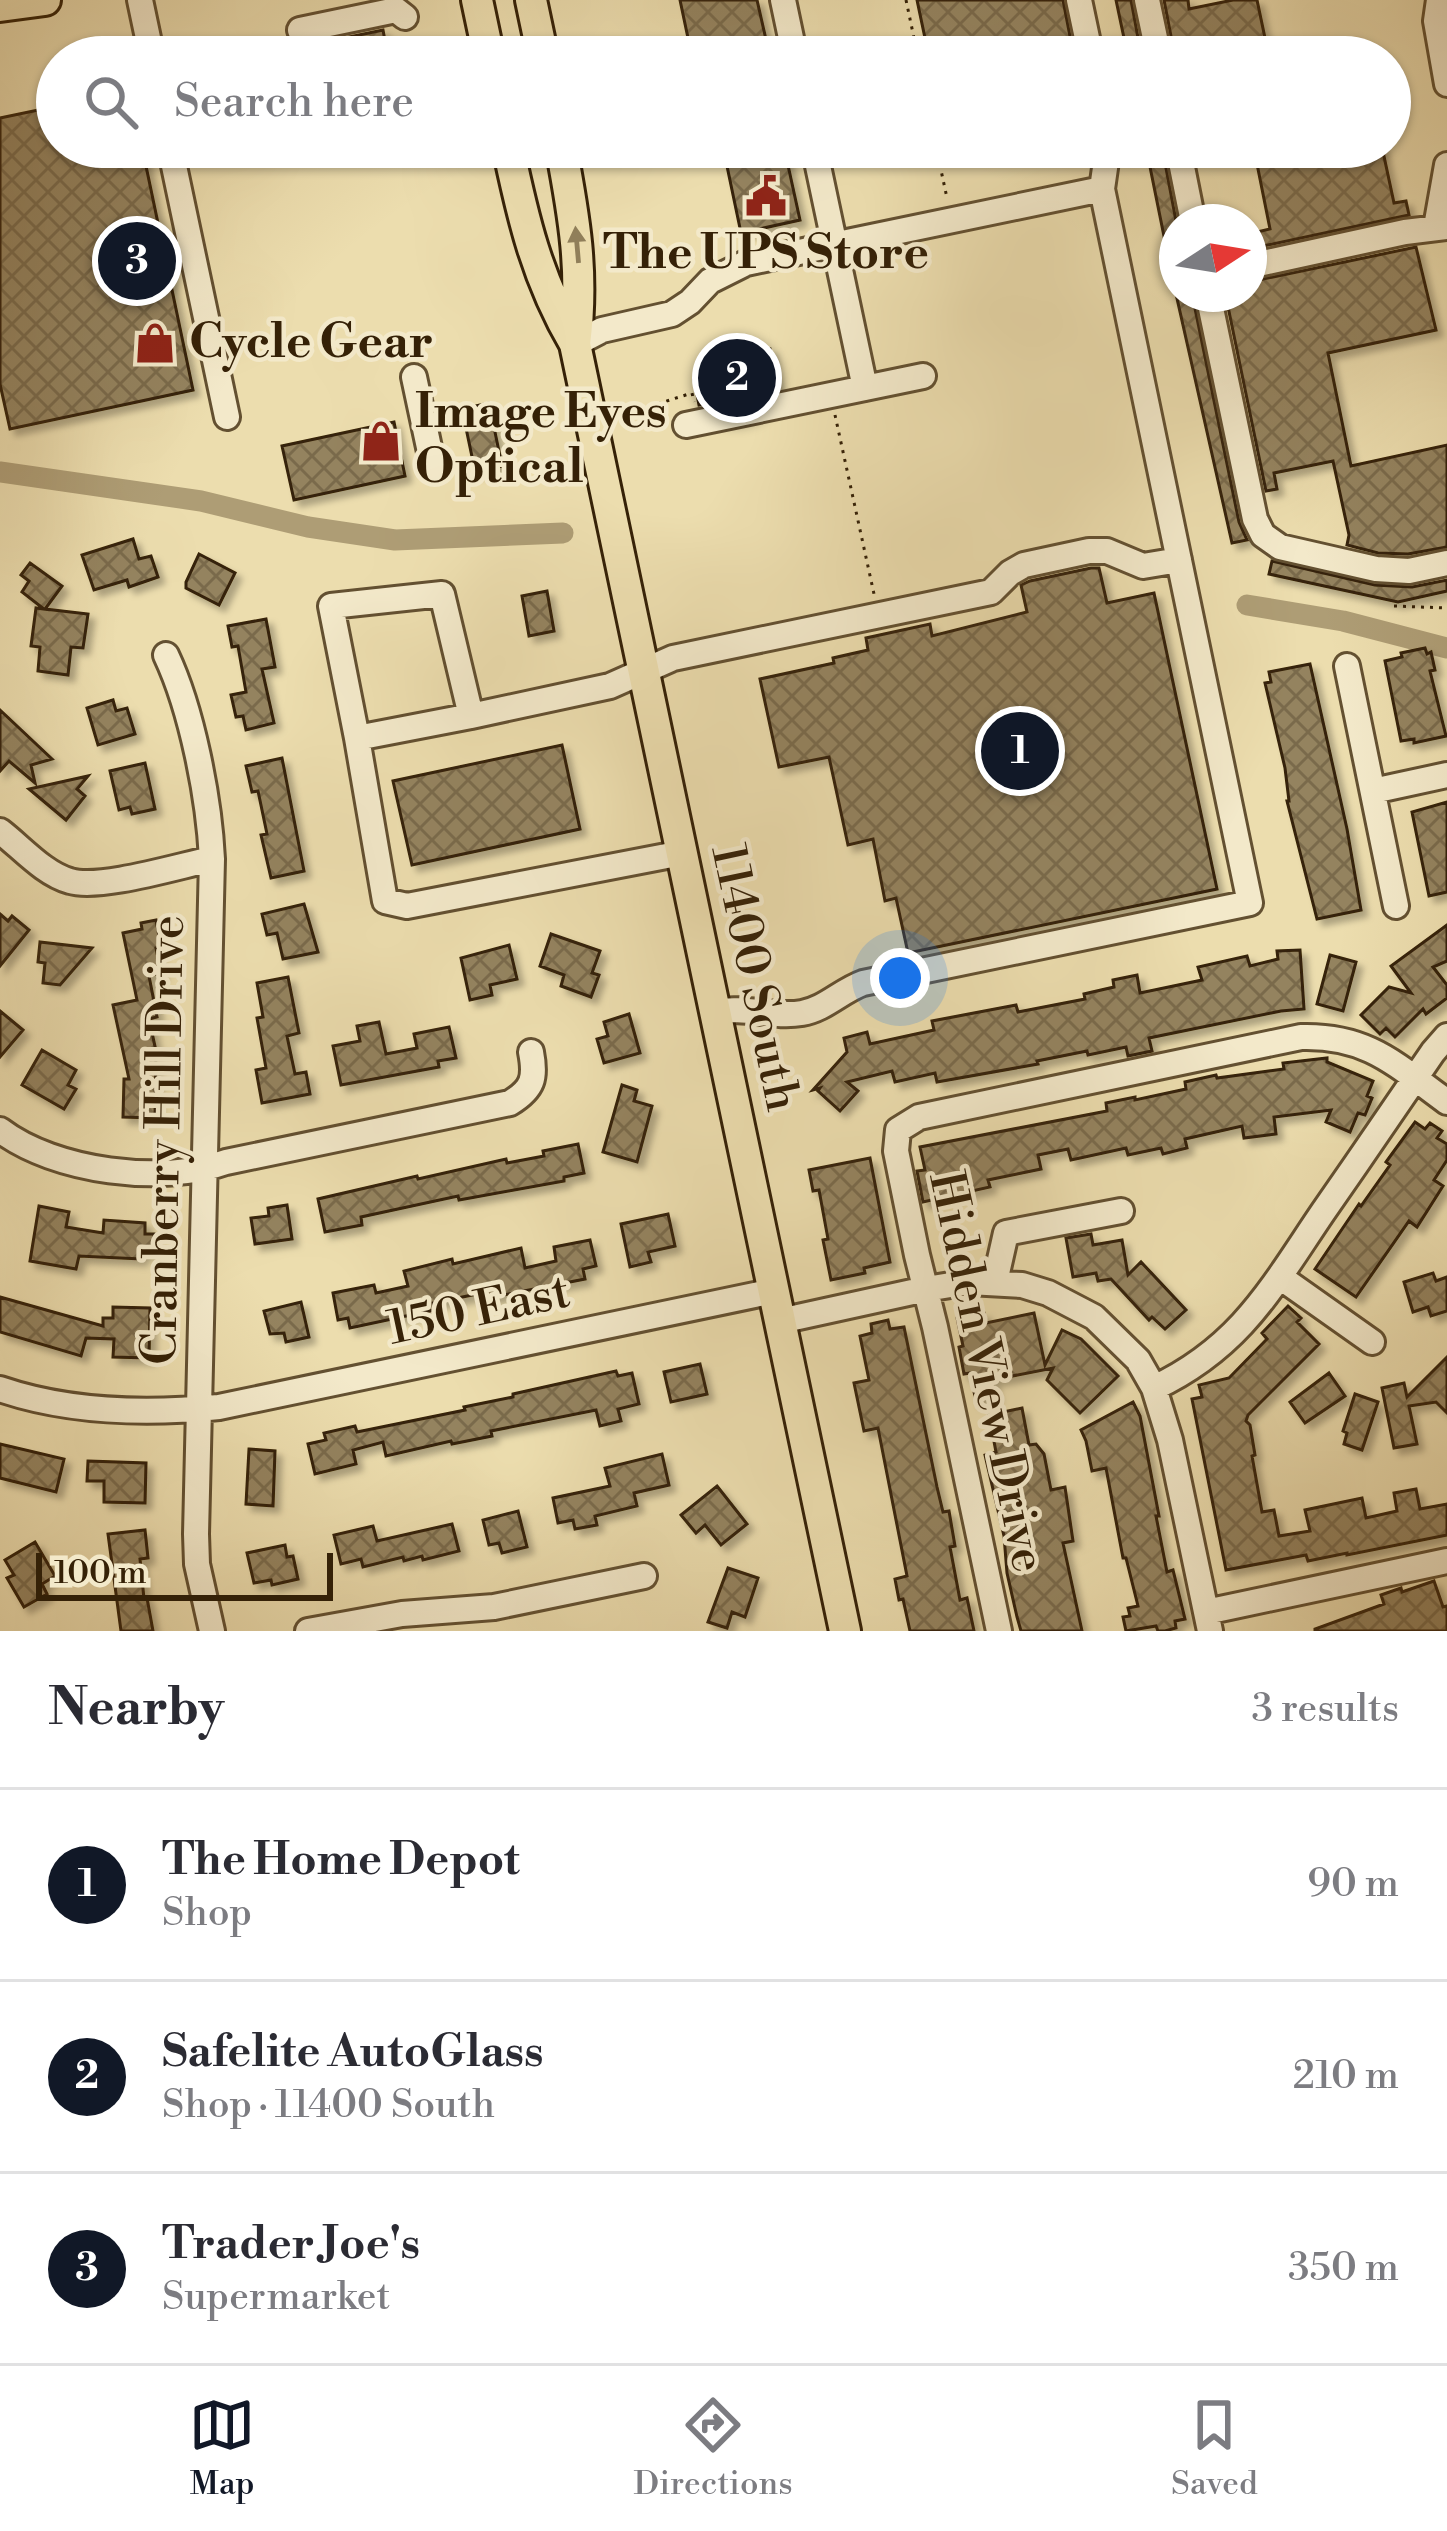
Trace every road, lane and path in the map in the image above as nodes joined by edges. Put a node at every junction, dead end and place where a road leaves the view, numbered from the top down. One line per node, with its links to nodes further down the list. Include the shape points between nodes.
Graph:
1 (45, 0): 10 (main road)
2 (140, 0): 13 (street)
3 (476, 0): 14 (main road)
4 (531, 0): 15 (main road)
5 (783, 0): 16 (street)
6 (906, 0): 17 (path)
7 (1079, 0): 18 (street)
8 (1147, 0): 19 (street)
9 (1439, 0): 20 (street)
10 (0, 6)
11 (405, 17): 12 (street, via 395,10)
12 (300, 30)
13 (148, 36)
14 (484, 36)
15 (538, 36)
16 (791, 36)
17 (914, 36)
18 (1087, 36)
19 (1155, 36)
20 (1447, 84)
21 (1447, 165): 32 (street)
22 (174, 168): 40 (street)
23 (513, 168): 36 (main road, 11400 South, via 530,247)
24 (564, 168): 36 (main road, 11400 South, one-way to 24, via 579,257)
25 (819, 168): 33 (street)
26 (940, 168): 30 (path)
27 (1105, 168): 29 (street)
28 (1182, 168): 31 (street)
29 (1102, 190): 33 (street); 43 (street)
30 (948, 204)
31 (1189, 204)
32 (1442, 227): 34 (street)
33 (835, 244): 36 (street, via 734,267 672,314); 39 (street)
34 (1267, 262)
35 (1212, 312): 44 (street, via 1263,535 1280,547 1376,569)
36 (575, 344): 49 (main road, 11400 South)
37 (923, 376): 39 (street)
38 (414, 377): 42 (street)
39 (865, 388): 41 (street)
40 (227, 417)
41 (686, 425)
42 (434, 471)
43 (1179, 560): 49 (street, via 1143,566 1090,550 1024,565 991,592); 58 (street, via 1250,903 863,983 815,1010)
44 (1447, 563)
45 (1394, 606): 46 (path)
46 (1447, 608)
47 (166, 655): 56 (street, Cranberry Hill Drive, via 183,698)
48 (1347, 666): 53 (street)
49 (644, 671): 50 (street, via 597,690); 55 (main road, 11400 South)
50 (471, 716): 51 (street); 51 (street, via 442,594 331,606)
51 (357, 738): 55 (street, via 385,901 406,906)
52 (1447, 775): 53 (street)
53 (1372, 791): 57 (street)
54 (0, 831): 56 (street, via 73,882)
55 (682, 853): 58 (main road, 11400 South)
56 (212, 860): 64 (street, Cranberry Hill Drive)
57 (1396, 906)
58 (715, 1012): 69 (main road, 11400 South)
59 (1447, 1036): 61 (street)
60 (531, 1052): 64 (street, via 531,1086 510,1103)
61 (1415, 1078): 62 (street); 66 (street); 68 (street, Hidden View Drive, via 1352,1041 1301,1037 919,1117 898,1130 896,1151)
62 (1447, 1102)
63 (0, 1130): 64 (street, via 28,1148 95,1169)
64 (206, 1169): 73 (street, Cranberry Hill Drive)
65 (1121, 1211): 67 (street, via 1006,1233)
66 (1280, 1277): 70 (street); 71 (street, via 1210,1356)
67 (995, 1282): 68 (street, 150 East); 71 (street, 150 East, via 1048,1292 1094,1317)
68 (926, 1289): 69 (street, 150 East); 80 (street, Hidden View Drive)
69 (777, 1306): 73 (street, 150 East); 79 (main road, 11400 South)
70 (1372, 1342)
71 (1154, 1388): 76 (street)
72 (0, 1389): 73 (street, 150 East, via 95,1409)
73 (200, 1409): 77 (street, Cranberry Hill Drive, via 196,1549)
74 (1447, 1561): 76 (street)
75 (644, 1576): 78 (street, via 494,1607)
76 (1208, 1621)
77 (212, 1631)
78 (308, 1631)
79 (845, 1631)
80 (999, 1631)

